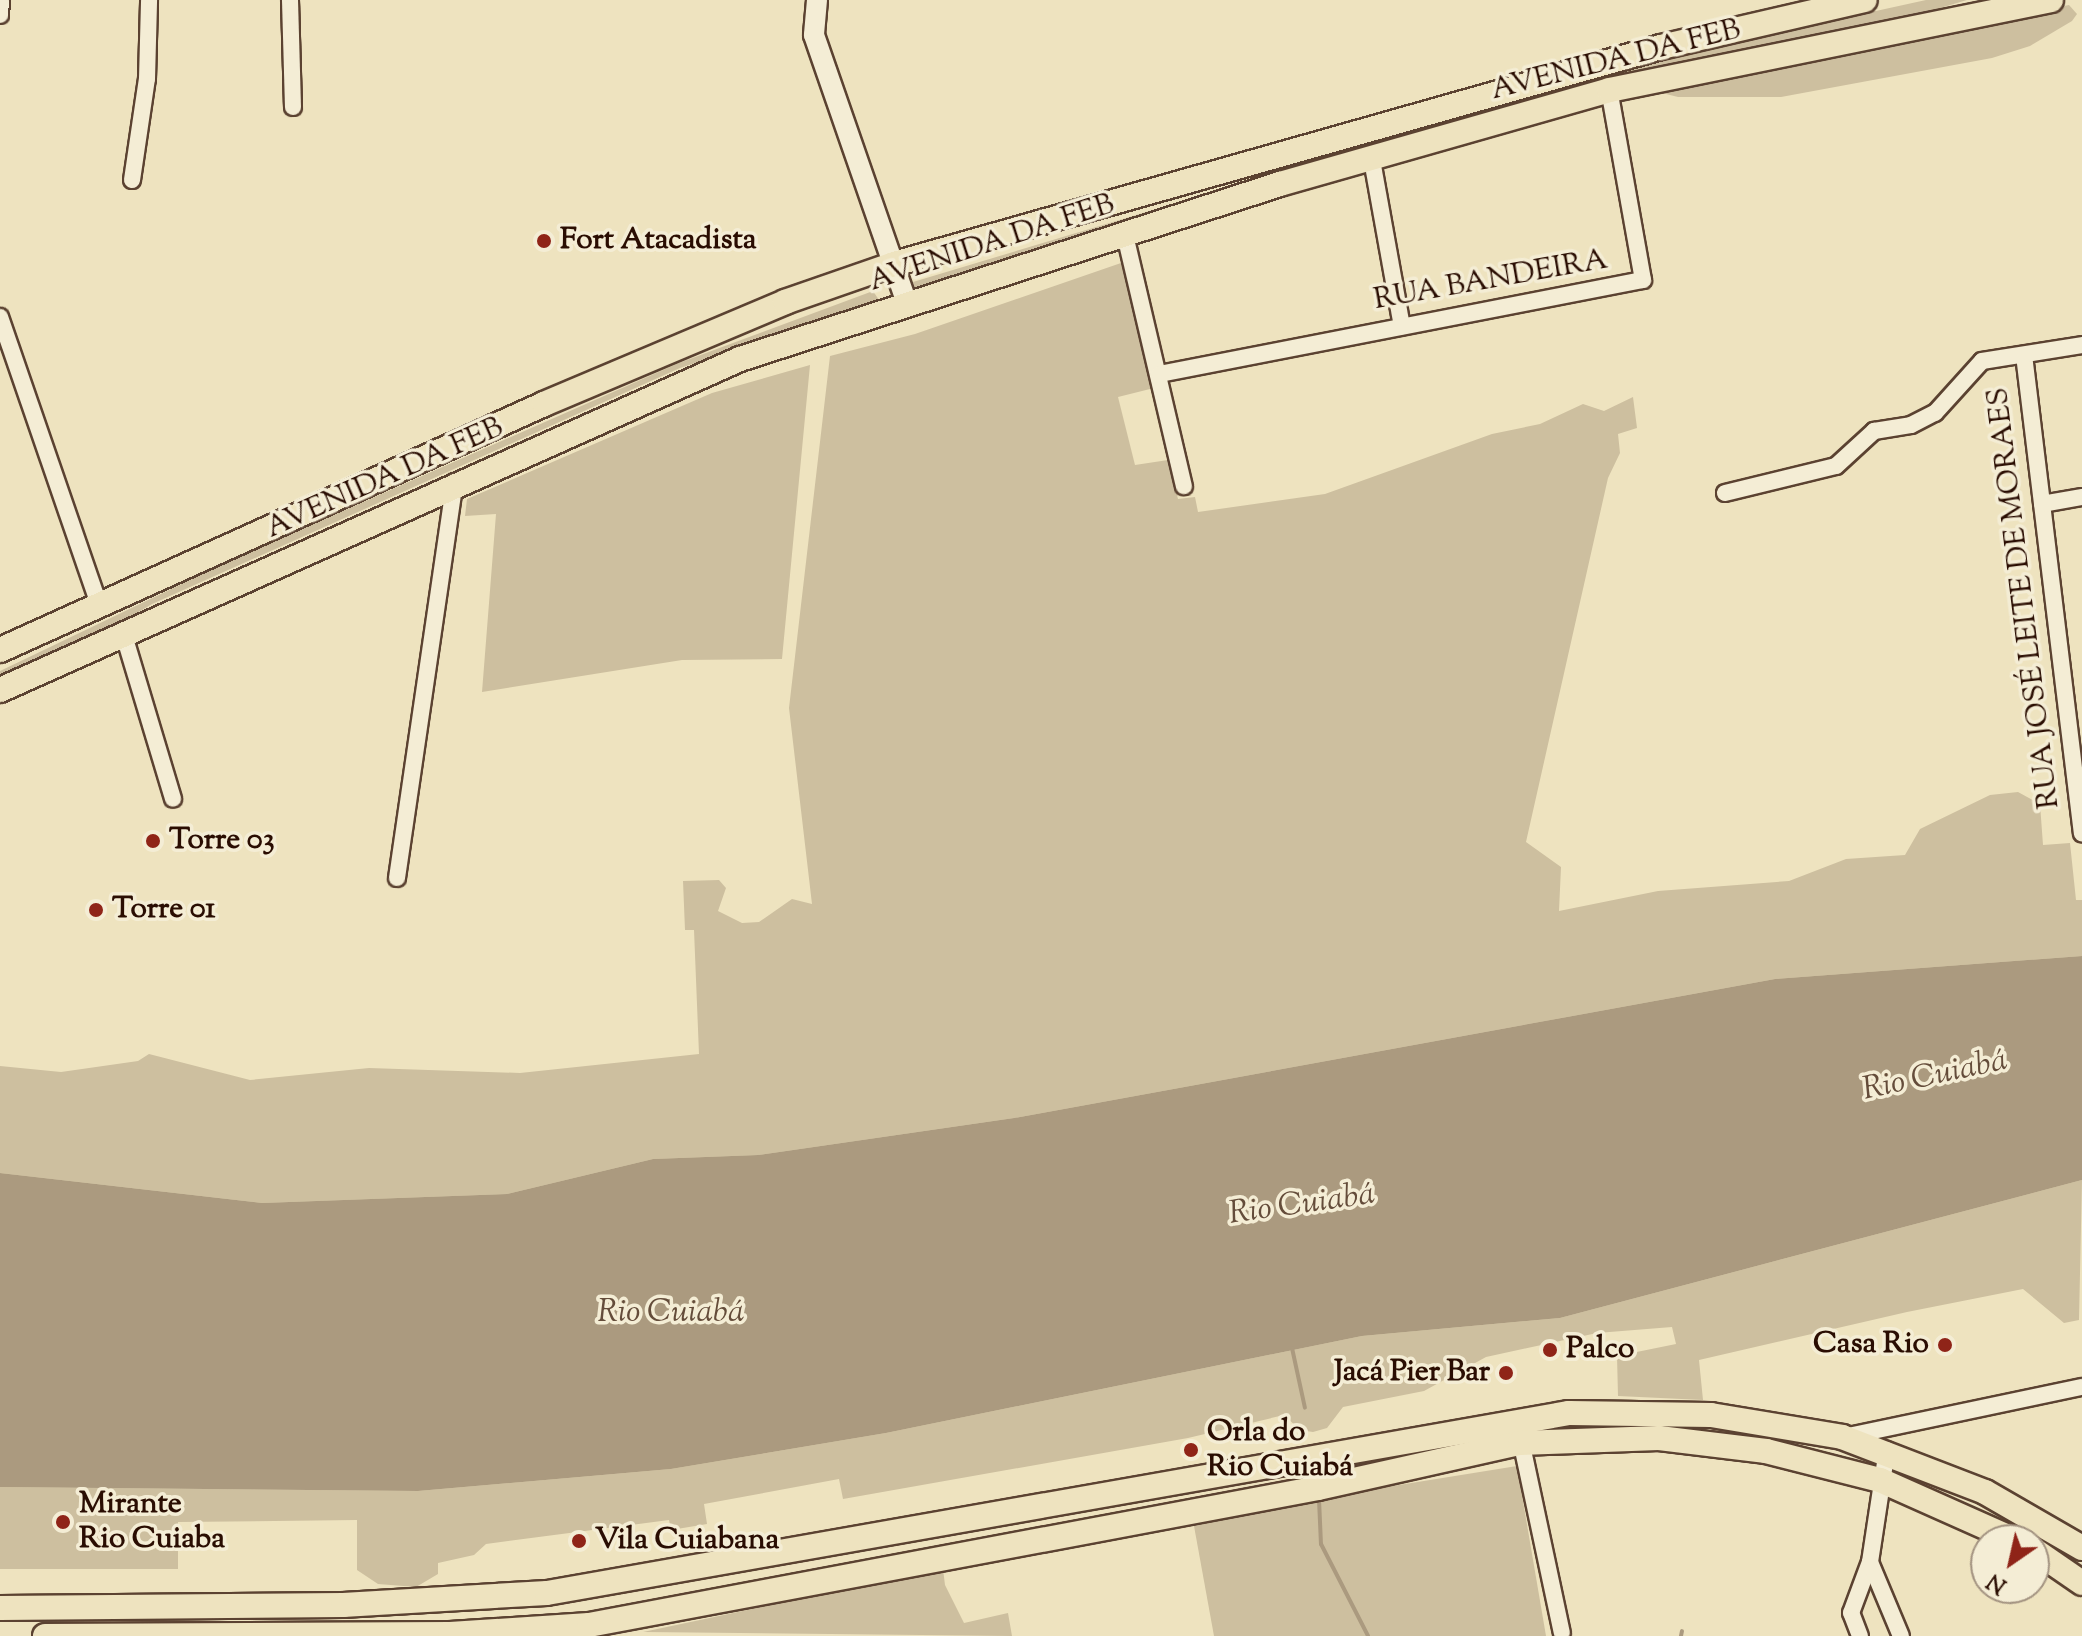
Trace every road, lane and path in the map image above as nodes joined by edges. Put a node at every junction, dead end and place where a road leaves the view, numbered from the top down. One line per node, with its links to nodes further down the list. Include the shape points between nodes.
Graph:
1 (1, 0): 7 (street)
2 (149, 0): 11 (street, via 147,79)
3 (290, 0): 9 (street)
4 (817, 0): 13 (street, via 814,35)
5 (1865, 0): 13 (main road, AVENIDA DA FEB, via 1661,47)
6 (2051, 0): 8 (main road, AVENIDA DA FEB)
7 (0, 15)
8 (1609, 90): 10 (main road, AVENIDA DA FEB); 16 (street, RUA BANDEIRA, via 1643,280)
9 (293, 107)
10 (1372, 160): 12 (main road, AVENIDA DA FEB); 16 (street)
11 (132, 180)
12 (1125, 235): 14 (main road, AVENIDA DA FEB); 19 (street)
13 (894, 264): 14 (street); 25 (main road, AVENIDA DA FEB, via 785,302 544,404)
14 (907, 304): 20 (main road, AVENIDA DA FEB, via 894,323 689,382)
15 (0, 317): 25 (street)
16 (1402, 326): 19 (street, RUA BANDEIRA)
17 (2082, 345): 18 (street)
18 (2024, 355): 22 (street, via 1982,361 1935,413 1911,425 1874,431 1836,466); 24 (street, RUA JOSÉ LEITE DE MORAES)
19 (1159, 374): 21 (street)
20 (455, 482): 26 (main road, AVENIDA DA FEB); 33 (street)
21 (1184, 486)
22 (1725, 493)
23 (2082, 497): 24 (street)
24 (2042, 504): 29 (street, RUA JOSÉ LEITE DE MORAES)
25 (98, 602): 27 (main road, AVENIDA DA FEB)
26 (123, 632): 30 (main road, AVENIDA DA FEB); 31 (street)
27 (0, 650)
28 (2082, 684): 29 (street)
29 (2064, 685): 32 (street, RUA JOSÉ LEITE DE MORAES)
30 (0, 690)
31 (173, 799)
32 (2082, 833)
33 (397, 878)
34 (2082, 1387): 36 (street)
35 (1520, 1419): 36 (main road, via 1569,1413 1711,1415); 37 (street); 42 (main road)
36 (1842, 1437): 38 (main road)
37 (1520, 1443): 39 (main road, via 1709,1442); 46 (main road, via 1318,1488); 49 (street)
38 (1887, 1450): 39 (street); 41 (main road, via 1985,1492)
39 (1880, 1480): 40 (main road); 44 (street)
40 (1979, 1524)
41 (2082, 1548)
42 (780, 1552): 46 (main road); 47 (main road, via 491,1600)
43 (2050, 1561): 45 (main road)
44 (1870, 1562): 48 (street); 54 (street)
45 (2082, 1583)
46 (790, 1589): 50 (main road, via 554,1629)
47 (0, 1608)
48 (1851, 1613): 52 (street); 53 (street)
49 (1562, 1633)
50 (250, 1635): 51 (main road)
51 (45, 1636)
52 (1846, 1636)
53 (1860, 1636)
54 (1901, 1636)

